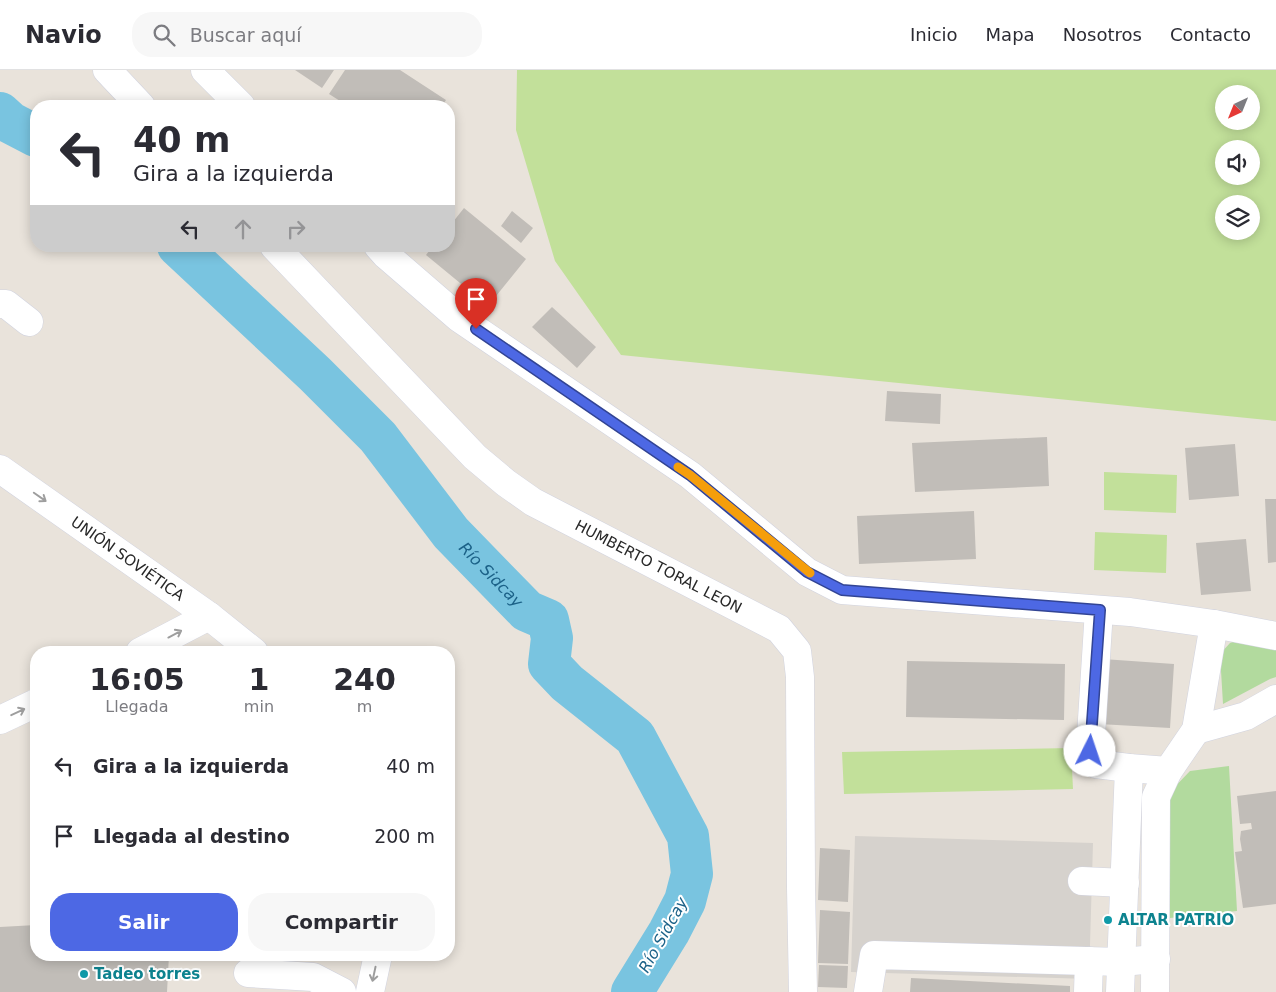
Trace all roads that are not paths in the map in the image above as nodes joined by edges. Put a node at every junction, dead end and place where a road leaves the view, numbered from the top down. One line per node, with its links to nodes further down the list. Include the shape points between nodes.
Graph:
1 (107, 70): 3 (street)
2 (206, 70): 4 (street)
3 (135, 100)
4 (235, 100)
5 (280, 252): 31 (street, HUMBERTO TORAL LEON, via 475,457 506,483 533,502 779,629 797,651 800,677)
6 (383, 252): 10 (street, via 459,318 690,475 807,572 842,590)
7 (0, 304): 8 (street, via 6,304)
8 (29, 322)
9 (0, 469): 11 (street, UNIÓN SOVIÉTICA, one-way to 11)
10 (1100, 610): 12 (street); 20 (street, via 1090,751 1096,764)
11 (209, 616): 14 (street, one-way to 11); 15 (street, UNIÓN SOVIÉTICA)
12 (1214, 624): 13 (street); 19 (street)
13 (1276, 636)
14 (152, 646)
15 (246, 646)
16 (1276, 699): 19 (street, via 1246,716)
17 (30, 706): 18 (street, one-way to 17)
18 (0, 720)
19 (1196, 730): 21 (street)
20 (1129, 768): 21 (street); 23 (street)
21 (1168, 771): 24 (street, via 1156,797)
22 (1082, 881): 23 (street)
23 (1125, 883): 27 (street)
24 (1156, 959): 27 (street); 35 (street)
25 (377, 961): 30 (street, one-way to 30)
26 (1089, 961): 27 (street); 32 (street, via 874,956); 33 (street)
27 (1121, 962): 34 (street)
28 (248, 973): 29 (street, via 313,977)
29 (342, 992)
30 (370, 992)
31 (803, 992)
32 (868, 992)
33 (1088, 992)
34 (1120, 992)
35 (1155, 992)

